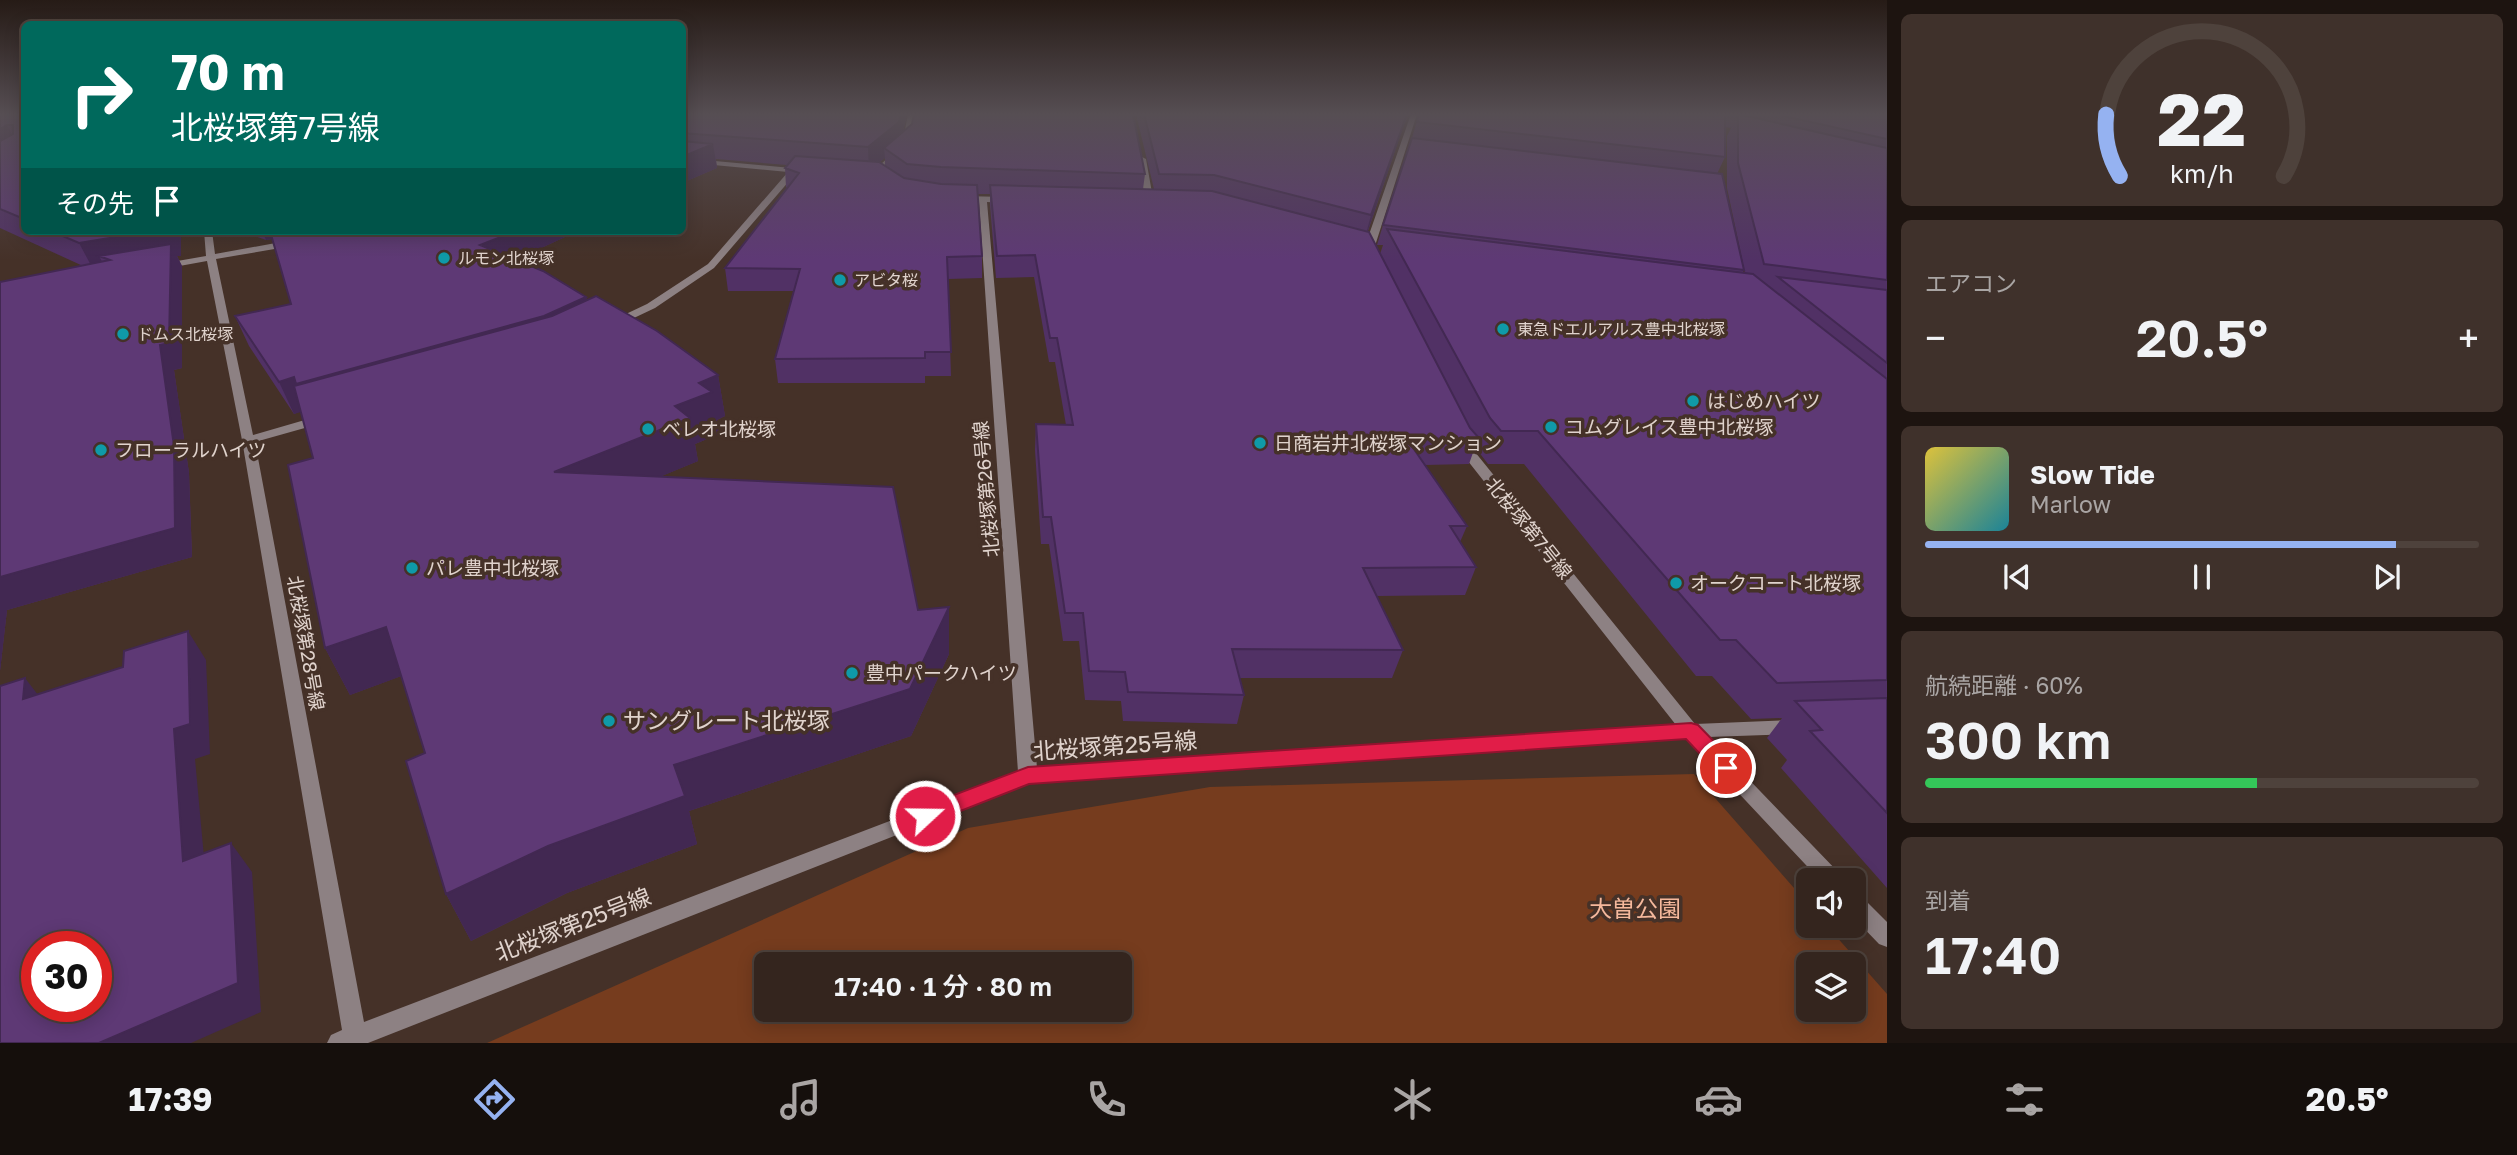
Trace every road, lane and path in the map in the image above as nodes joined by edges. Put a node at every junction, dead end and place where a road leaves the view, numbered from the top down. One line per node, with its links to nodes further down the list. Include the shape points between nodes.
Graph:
1 (709, 163): 5 (street)
2 (888, 163): 8 (street)
3 (1144, 163): 13 (street, via 1155,204)
4 (1404, 163): 18 (street, via 1370,248)
5 (793, 171): 6 (street); 19 (street, via 711,266 651,306)
6 (806, 172)
7 (858, 176): 8 (street)
8 (871, 177): 9 (street)
9 (883, 177)
10 (955, 198): 11 (street)
11 (982, 199): 12 (street); 25 (street, 北桜塚第26号線)
12 (1015, 200)
13 (1136, 204)
14 (208, 235): 16 (street, 北桜塚第28号線)
15 (298, 242): 16 (street)
16 (211, 258): 17 (street); 22 (street, 北桜塚第28号線)
17 (145, 269)
18 (1381, 273)
19 (604, 328)
20 (329, 417): 22 (street)
21 (1457, 429): 24 (street, 北桜塚第7号線, via 1469,453)
22 (248, 440): 29 (street, 北桜塚第28号線)
23 (1809, 726): 24 (street, 北桜塚第25号線)
24 (1691, 731): 25 (street, 北桜塚第25号線); 26 (street, 北桜塚第7号線)
25 (1028, 776): 29 (street, 北桜塚第25号線)
26 (1822, 868)
27 (1866, 915): 28 (street)
28 (1887, 937)
29 (347, 1040)

